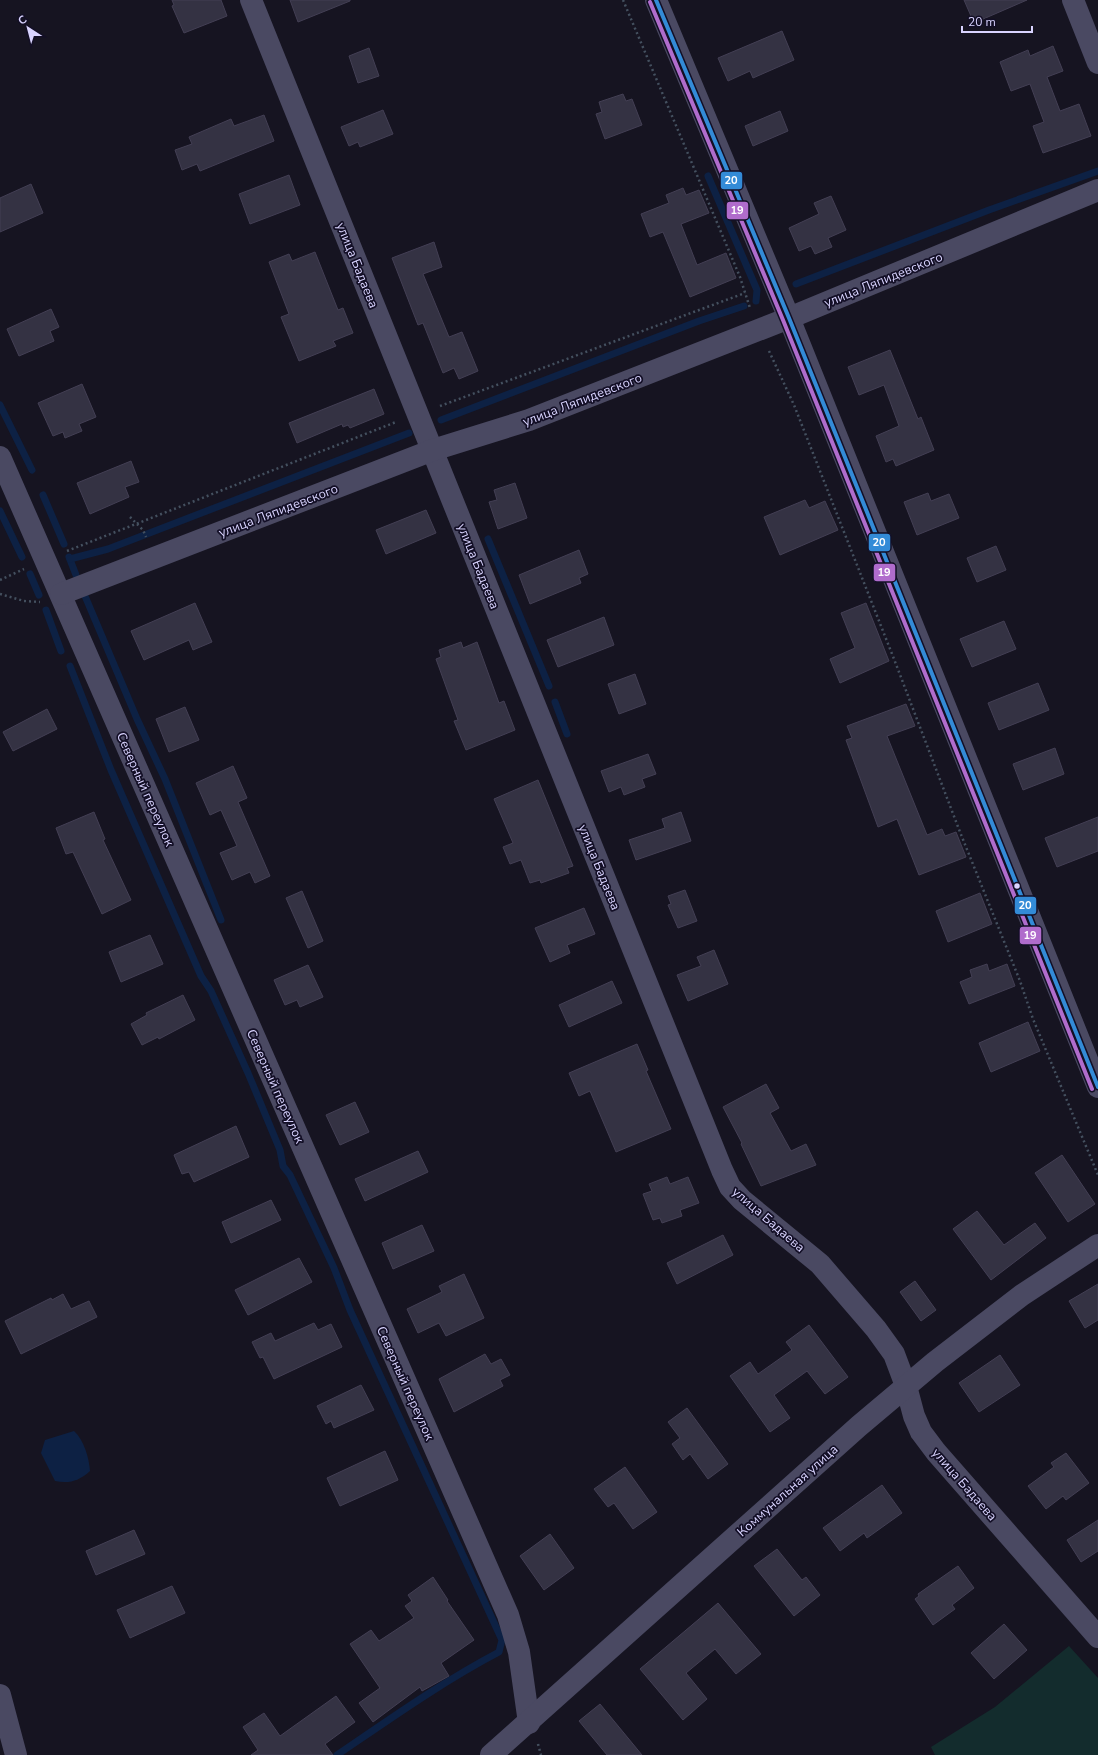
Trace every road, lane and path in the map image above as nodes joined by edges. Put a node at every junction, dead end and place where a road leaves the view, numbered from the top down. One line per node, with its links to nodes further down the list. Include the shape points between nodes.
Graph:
1 (251, 0): 9 (street, улица Бадаева)
2 (623, 0): 9 (path, via 745,293)
3 (656, 0): 7 (street)
4 (1073, 0): 5 (street)
5 (1098, 63)
6 (1098, 190): 7 (street, улица Ляпидевского)
7 (789, 318): 8 (street, улица Ляпидевского); 19 (street)
8 (759, 329): 10 (street, улица Ляпидевского, via 529,420); 20 (path, via 797,413 1033,1019)
9 (418, 413): 10 (street, улица Бадаева); 13 (path)
10 (433, 450): 18 (street, улица Ляпидевского); 22 (street, улица Бадаева, via 730,1187 742,1200 820,1264 894,1354)
11 (0, 457): 15 (street, Северный переулок)
12 (130, 517): 13 (path)
13 (136, 524): 14 (path, via 143,530); 15 (path)
14 (146, 538)
15 (45, 560): 16 (path); 18 (street, Северный переулок)
16 (0, 580)
17 (0, 594): 18 (path, via 37,603)
18 (61, 594): 25 (street, Северный переулок, via 508,1615 518,1652)
19 (1098, 1087)
20 (1098, 1175)
21 (1098, 1245): 22 (street, Коммунальная улица, via 1022,1295)
22 (906, 1386): 23 (street, улица Бадаева, via 921,1432 936,1452); 25 (street, Коммунальная улица)
23 (1098, 1637)
24 (0, 1695): 26 (street)
25 (529, 1722): 27 (street, Коммунальная улица)
26 (16, 1755)
27 (491, 1755)

